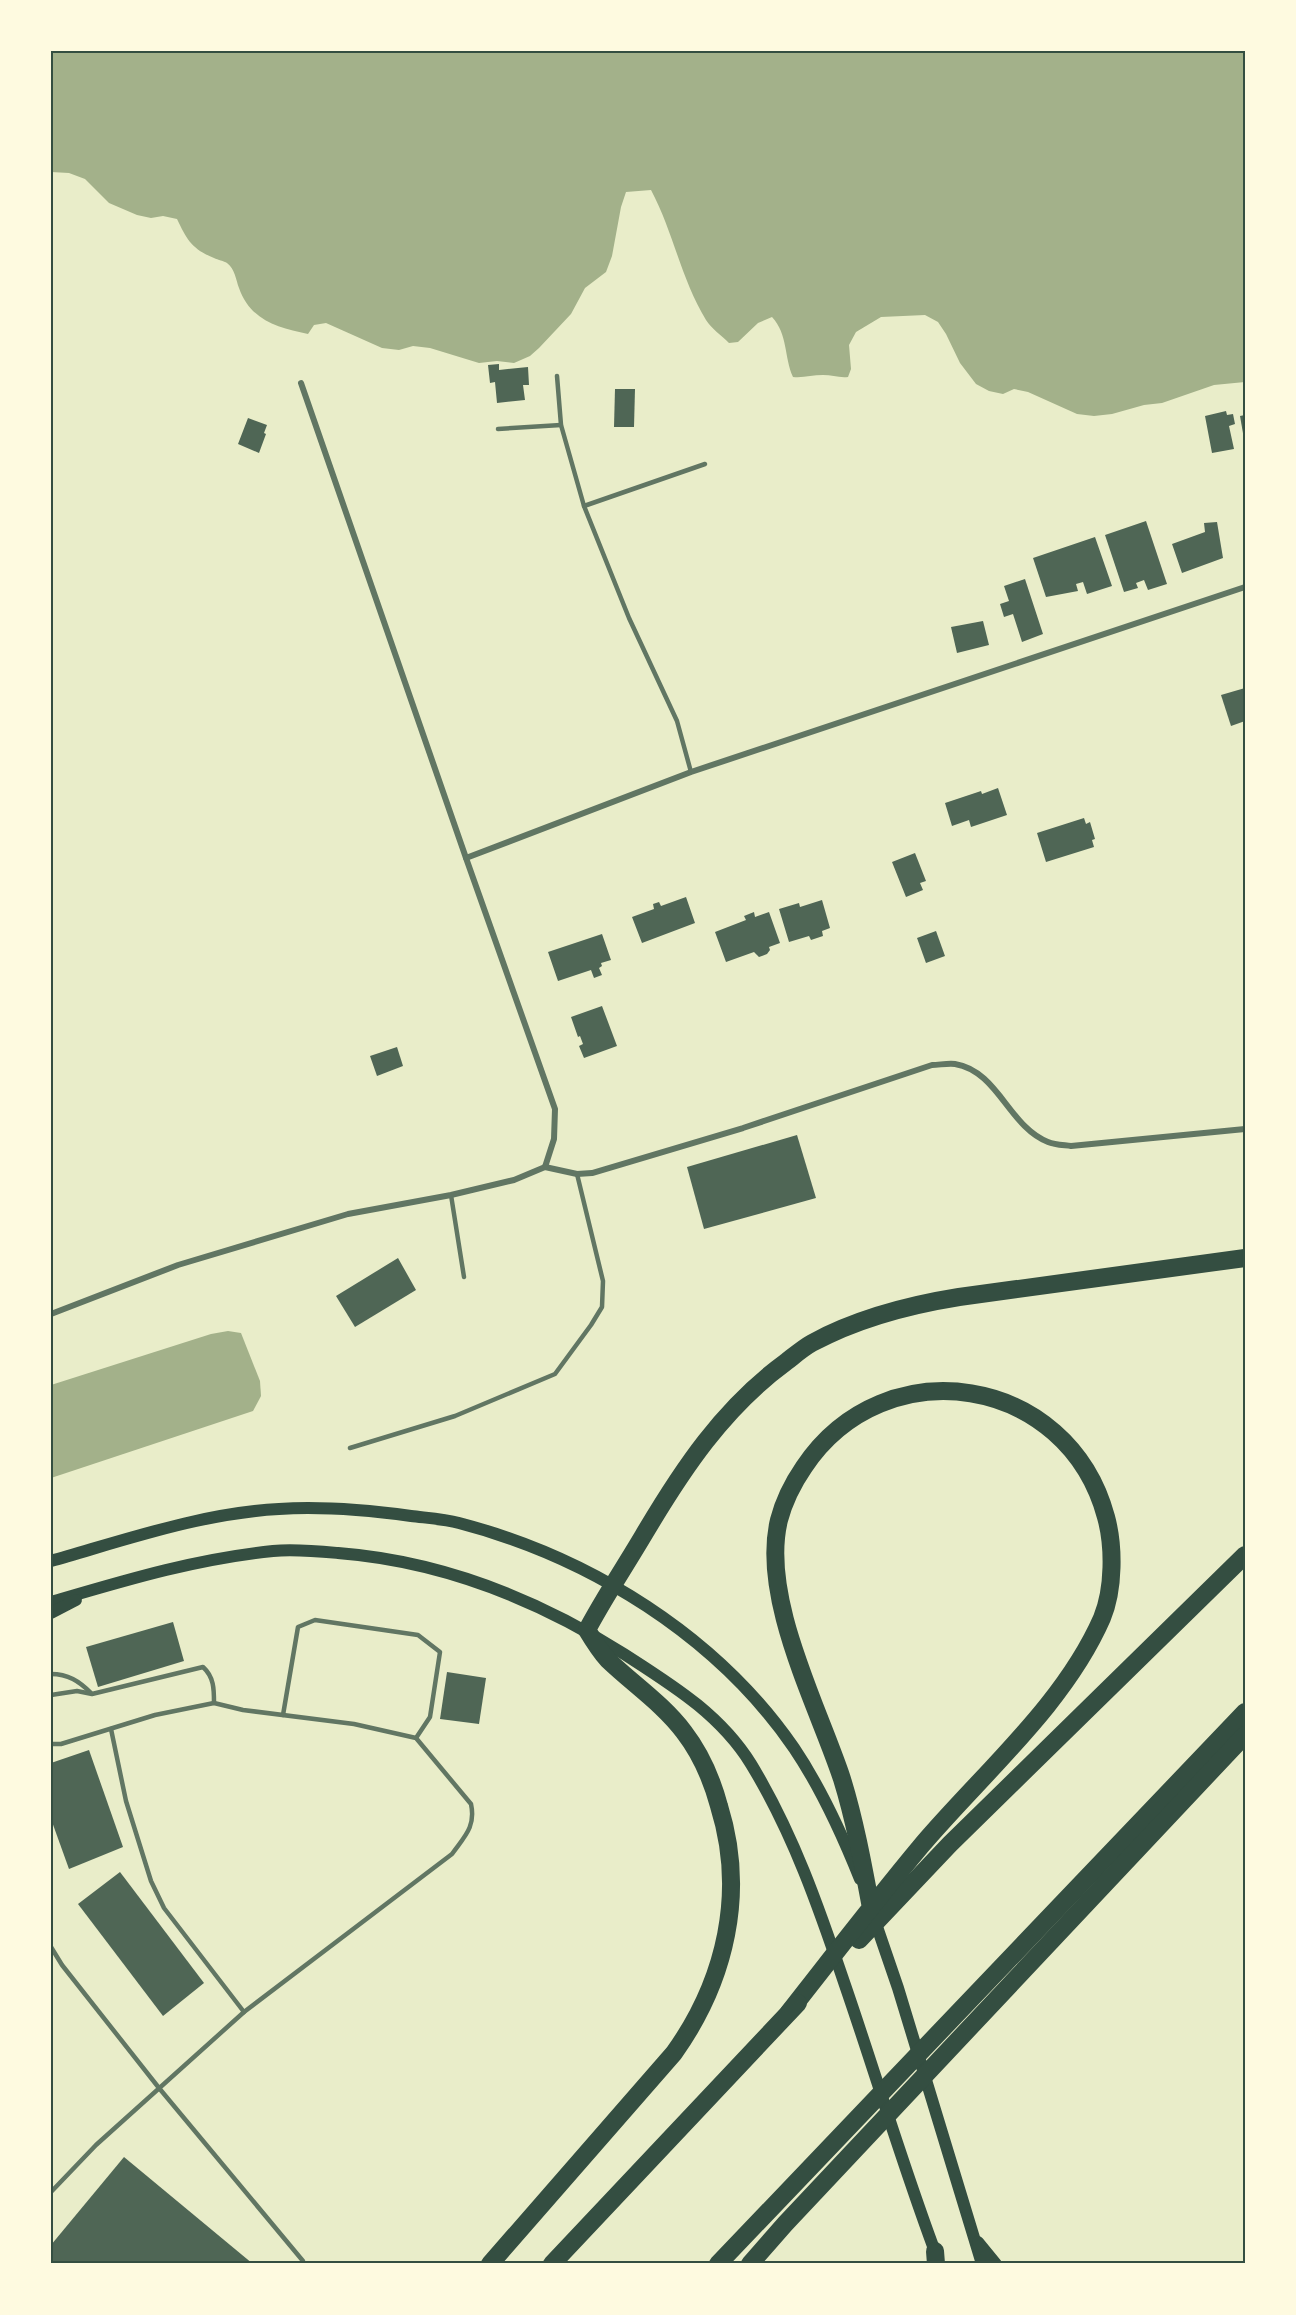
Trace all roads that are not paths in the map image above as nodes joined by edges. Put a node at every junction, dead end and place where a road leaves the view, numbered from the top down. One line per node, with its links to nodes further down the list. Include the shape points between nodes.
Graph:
1 (557, 376): 3 (lane)
2 (301, 383): 9 (street)
3 (561, 425): 4 (lane); 6 (lane)
4 (498, 429)
5 (705, 464): 6 (lane)
6 (584, 506): 8 (lane, via 629,618 677,721)
7 (1245, 587): 8 (street)
8 (691, 772): 9 (street)
9 (466, 858): 11 (street, via 555,1109 554,1138)
10 (1245, 1129): 12 (street, via 1071,1146 1048,1142 1016,1118 986,1081 969,1069 954,1064 932,1065 743,1128 592,1173)
11 (545, 1167): 12 (street); 13 (street, via 514,1180)
12 (577, 1174): 17 (lane, via 603,1281 602,1307 555,1374 455,1416)
13 (451, 1196): 15 (lane); 16 (street, via 337,1217 178,1265)
14 (1245, 1258): 20 (highway, via 923,1302 887,1312 812,1343 747,1394 720,1422 689,1462)
15 (464, 1277)
16 (51, 1314)
17 (350, 1448)
18 (1245, 1554): 38 (highway, via 950,1844)
19 (51, 1561): 20 (main road, via 234,1514 354,1508 466,1525 536,1548)
20 (612, 1585): 24 (highway); 35 (main road, via 697,1644 735,1677 772,1719 817,1786)
21 (92, 1590): 22 (main road); 23 (main road); 24 (main road, via 166,1568 218,1558 317,1551 410,1562 491,1586)
22 (51, 1602)
23 (51, 1613)
24 (586, 1630): 42 (main road, via 709,1713 732,1736 759,1778 814,1894); 44 (highway, via 607,1658 675,1720 702,1761 714,1788 730,1849 728,1930 712,1984 691,2030 657,2075)
25 (51, 1674): 26 (lane, via 81,1683)
26 (92, 1694): 27 (lane, via 77,1691); 28 (lane, via 203,1667 210,1673 214,1686)
27 (51, 1695)
28 (214, 1703): 30 (lane); 31 (lane, via 156,1714)
29 (1245, 1713): 46 (highway)
30 (283, 1716): 33 (lane, via 354,1724); 33 (lane, via 298,1627 315,1620 418,1635 440,1652 430,1717)
31 (111, 1729): 34 (lane); 37 (lane, via 126,1801 151,1881 164,1908)
32 (1245, 1735): 47 (highway)
33 (416, 1738): 37 (lane, via 471,1804 474,1817 469,1829 452,1854)
34 (51, 1744)
35 (871, 1908): 38 (highway, via 843,1782 790,1636 777,1581 779,1520 794,1482 807,1463 829,1436 847,1423 882,1403 903,1397 962,1392 1020,1408 1047,1425 1083,1464 1100,1498 1109,1530 1112,1565 1104,1613 1059,1690 901,1871); 41 (main road)
36 (51, 1947): 39 (lane)
37 (244, 2012): 39 (lane)
38 (789, 2012): 45 (highway)
39 (159, 2088): 40 (lane); 43 (lane)
40 (51, 2192)
41 (975, 2238): 48 (main road); 49 (main road)
42 (937, 2260)
43 (302, 2264)
44 (490, 2264)
45 (552, 2264)
46 (718, 2264)
47 (750, 2264)
48 (982, 2264)
49 (996, 2264)

